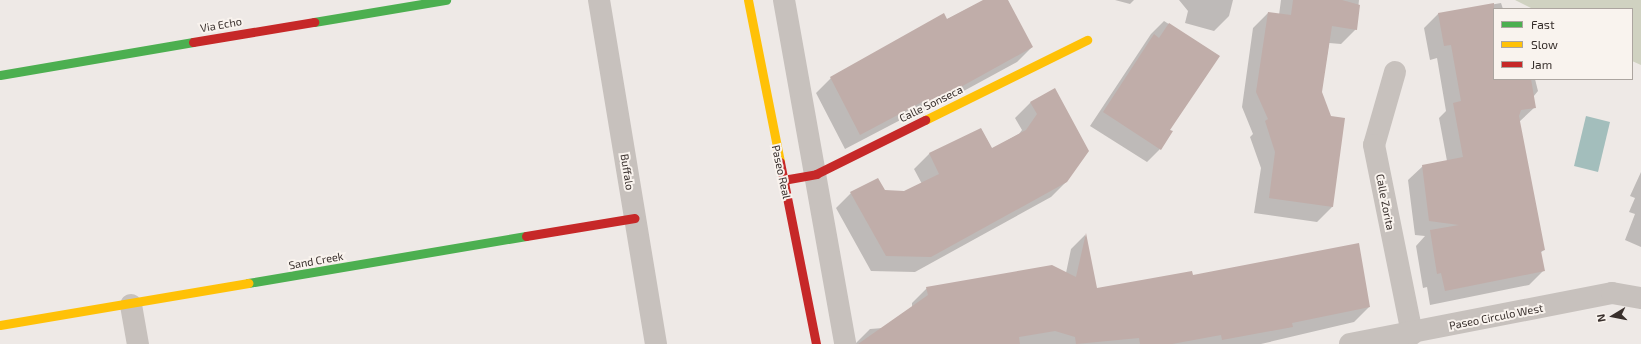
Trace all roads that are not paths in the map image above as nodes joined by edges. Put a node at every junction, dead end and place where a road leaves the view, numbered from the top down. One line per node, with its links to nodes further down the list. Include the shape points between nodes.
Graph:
1 (446, 0): 7 (street, Via Echo)
2 (599, 0): 10 (street, Buffalo)
3 (748, 0): 9 (street, Paseo Real)
4 (784, 0): 8 (street)
5 (1087, 40): 8 (street, Calle Sonseca)
6 (1395, 72): 14 (street, Calle Zorita, via 1374,146)
7 (0, 75)
8 (816, 174): 9 (street, Calle Sonseca); 18 (street)
9 (783, 180): 17 (street, Paseo Real)
10 (635, 218): 12 (street, Sand Creek); 16 (street, Buffalo)
11 (1641, 298): 14 (street, Paseo Circulo West, via 1612,293)
12 (131, 305): 13 (street, Sand Creek); 15 (street)
13 (0, 325)
14 (1412, 334): 19 (street, Paseo Circulo West)
15 (138, 344)
16 (656, 344)
17 (816, 344)
18 (845, 344)
19 (1350, 344)

